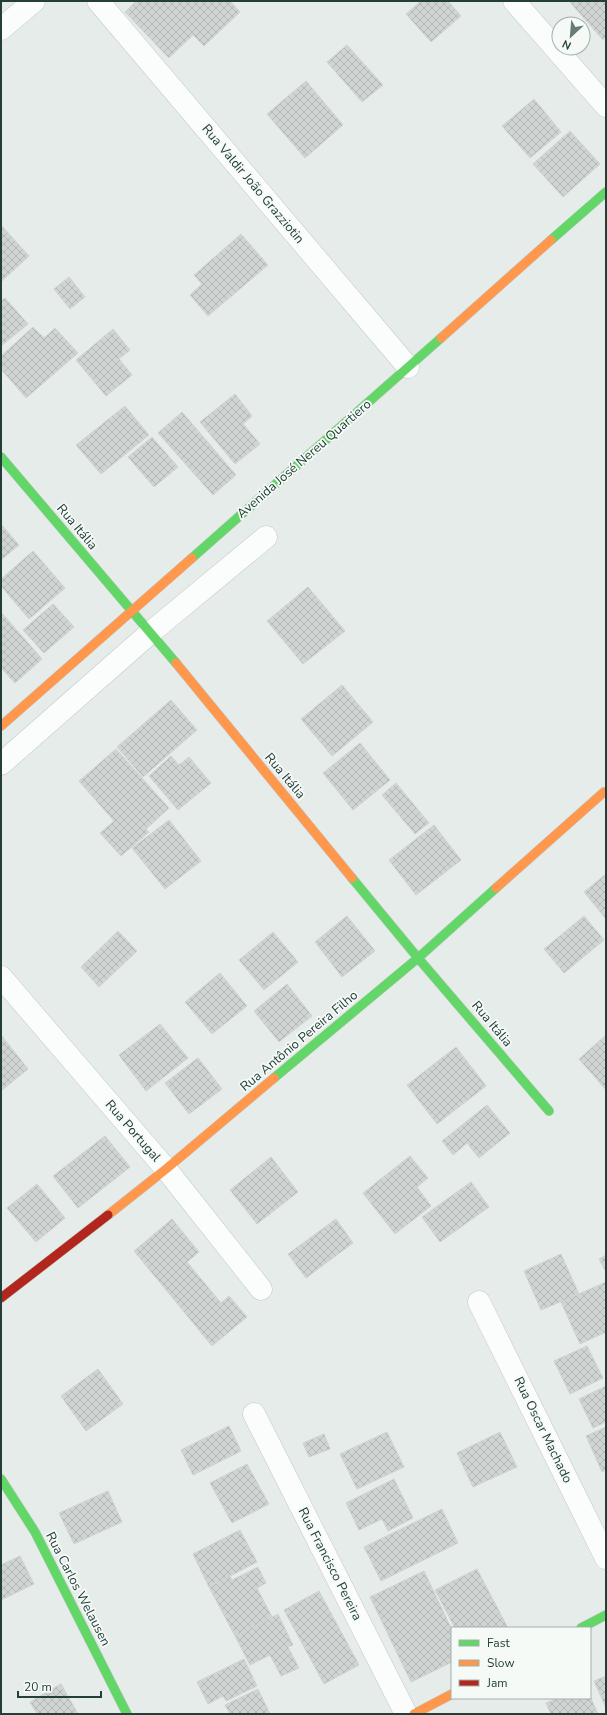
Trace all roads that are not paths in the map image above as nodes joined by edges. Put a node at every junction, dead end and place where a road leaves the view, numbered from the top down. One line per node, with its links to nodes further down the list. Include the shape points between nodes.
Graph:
1 (34, 1): 4 (street)
2 (98, 1): 7 (street, Rua Valdir João Grazziotin)
3 (514, 1): 5 (street)
4 (1, 29)
5 (606, 106)
6 (606, 192): 7 (street, Avenida José Nereu Quartiero)
7 (408, 367): 10 (street, Avenida José Nereu Quartiero)
8 (1, 457): 10 (street, Rua Itália)
9 (266, 537): 11 (street)
10 (130, 611): 11 (street, Rua Itália); 12 (street, Avenida José Nereu Quartiero)
11 (150, 633): 13 (street); 15 (street, Rua Itália)
12 (1, 726)
13 (1, 764)
14 (604, 792): 15 (street, Rua Antônio Pereira Filho)
15 (418, 958): 17 (street, Rua Itália); 18 (street, Rua Antônio Pereira Filho)
16 (1, 977): 18 (street, Rua Portugal)
17 (549, 1111)
18 (166, 1169): 19 (street, Rua Portugal); 20 (street, Rua Antônio Pereira Filho)
19 (261, 1289)
20 (1, 1298)
21 (479, 1302): 24 (street, Rua Oscar Machado)
22 (254, 1414): 29 (street, Rua Francisco Pereira)
23 (1, 1479): 28 (street, Rua Carlos Welausen, via 35,1532)
24 (606, 1558)
25 (606, 1615): 26 (street)
26 (583, 1627)
27 (451, 1695): 30 (street)
28 (127, 1714)
29 (406, 1714)
30 (414, 1714)

